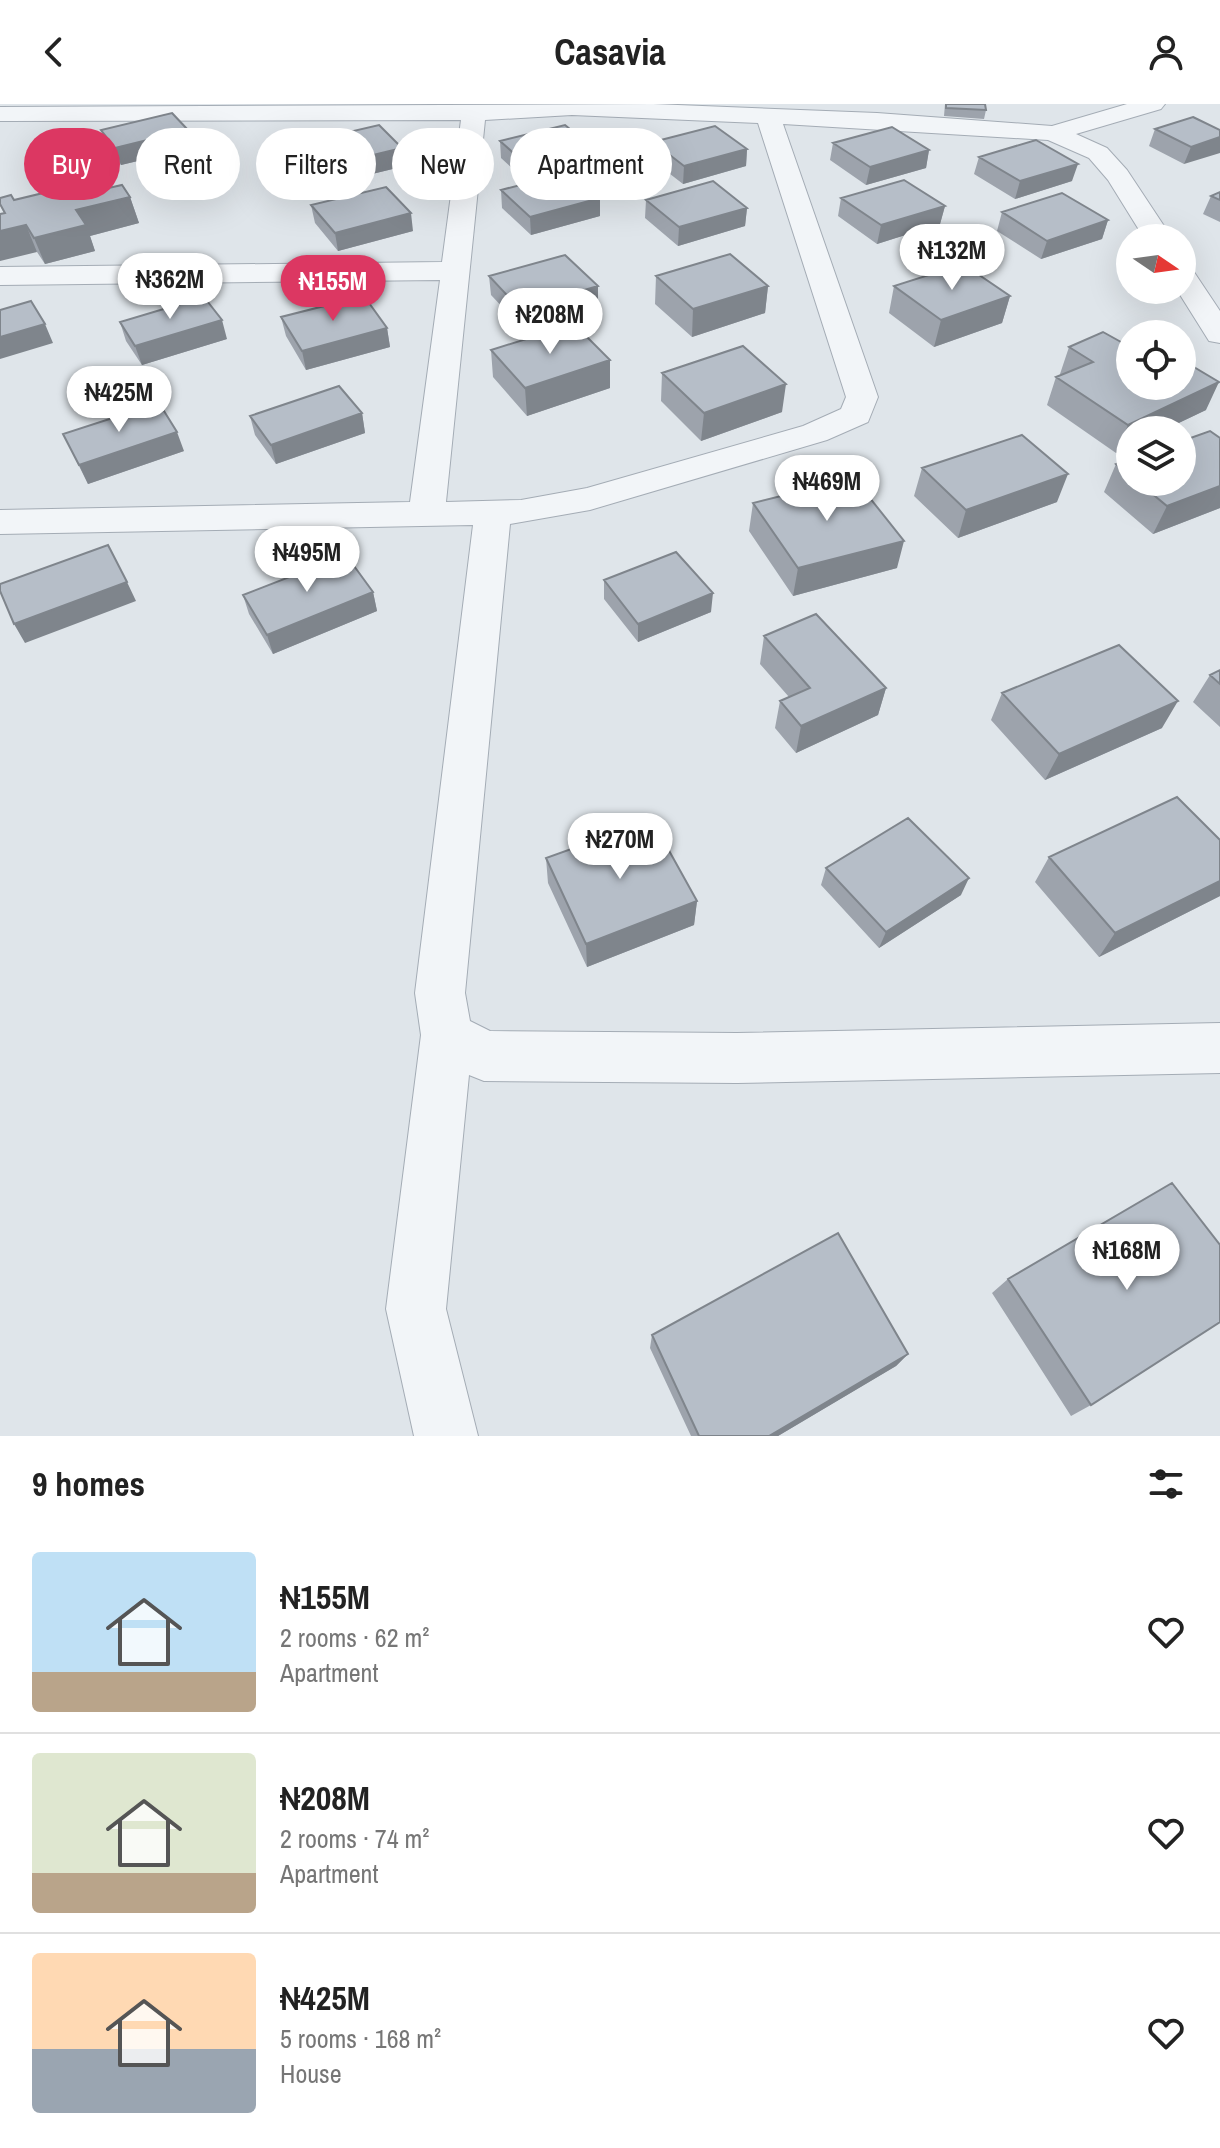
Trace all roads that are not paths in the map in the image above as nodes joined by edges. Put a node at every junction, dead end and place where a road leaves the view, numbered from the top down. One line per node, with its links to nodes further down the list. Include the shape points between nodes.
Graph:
1 (1153, 104): 6 (street)
2 (250, 109): 3 (street); 4 (street)
3 (474, 113): 5 (street, via 572,108); 8 (street)
4 (0, 114)
5 (768, 115): 6 (street); 12 (street, via 862,397 856,415 815,433 590,499)
6 (1053, 133): 7 (street, via 1098,153)
7 (1149, 224)
8 (453, 271): 9 (street); 13 (street)
9 (0, 276)
10 (1196, 297): 11 (street)
11 (1220, 334)
12 (493, 513): 13 (street); 15 (street, via 440,993)
13 (426, 515): 14 (street)
14 (0, 522)
15 (447, 1035): 16 (street, via 484,1056 737,1058); 17 (street, via 416,1309)
16 (1220, 1048)
17 (446, 1436)

